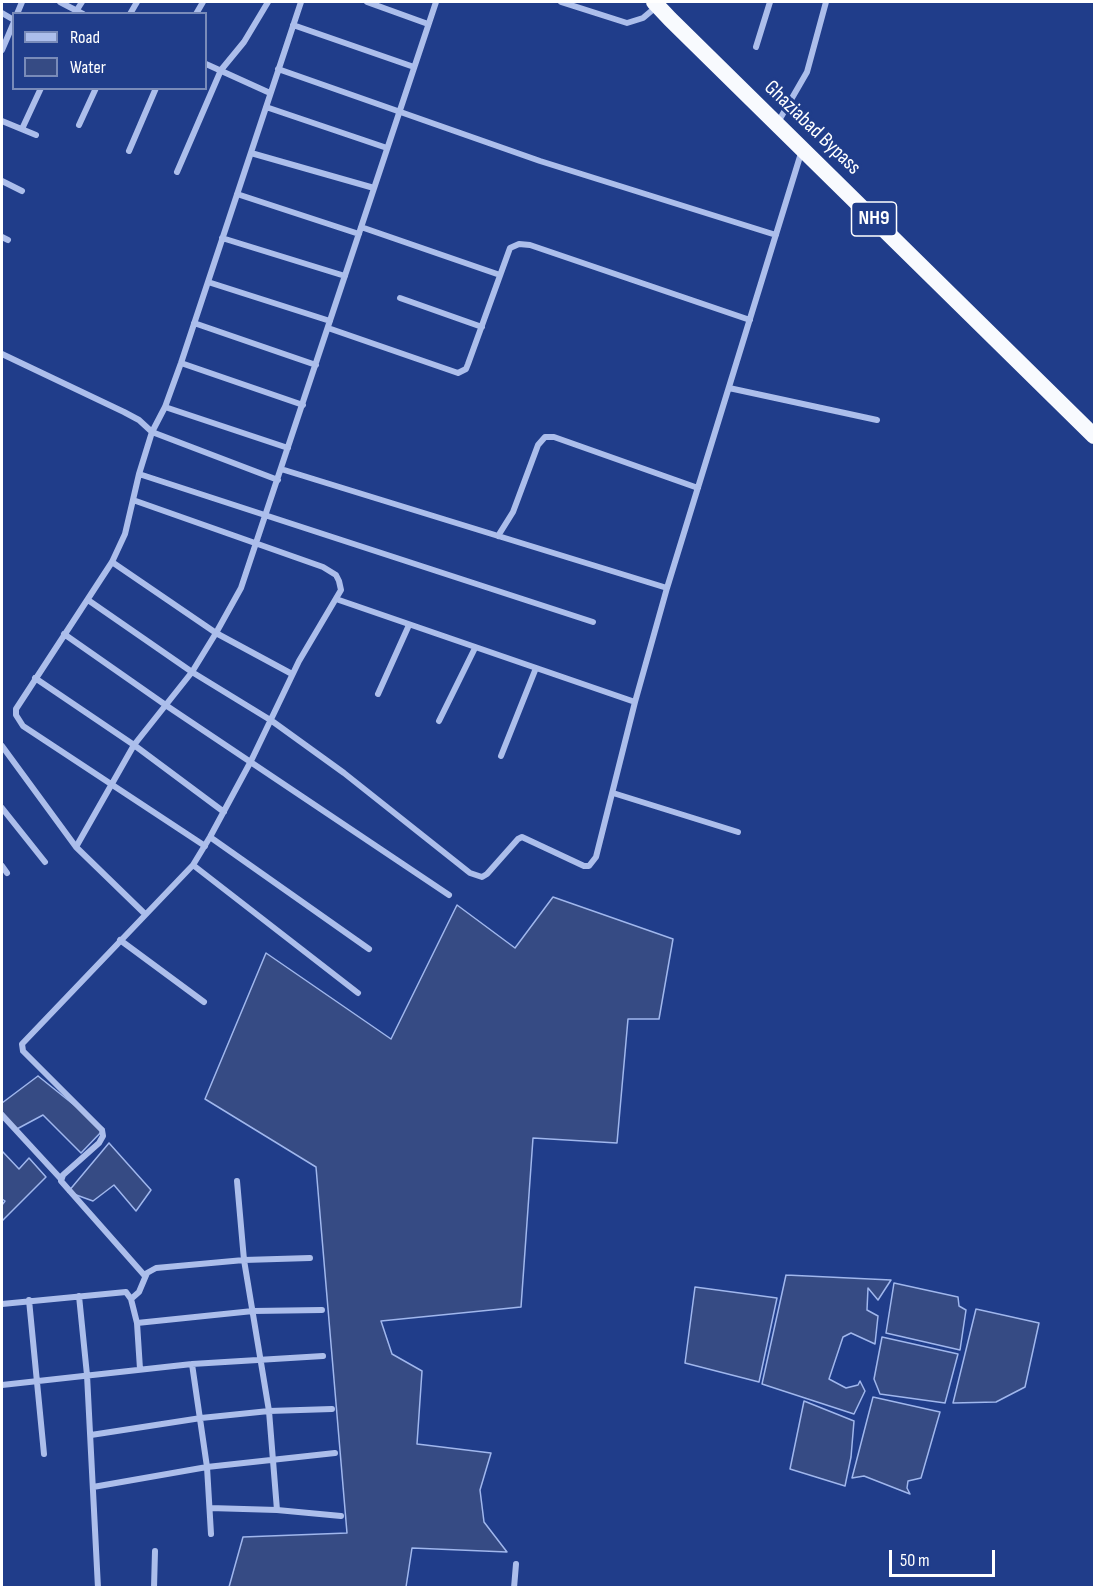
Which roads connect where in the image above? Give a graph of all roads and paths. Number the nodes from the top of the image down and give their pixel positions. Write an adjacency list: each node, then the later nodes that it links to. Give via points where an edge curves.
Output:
1 (60, 2): 10 (street)
2 (268, 2): 19 (street, via 244,42)
3 (301, 2): 12 (street)
4 (367, 2): 11 (street)
5 (436, 2): 11 (street)
6 (561, 2): 9 (street, via 627,23 643,18)
7 (770, 2): 14 (street)
8 (826, 2): 27 (street, via 807,72)
9 (658, 3): 27 (highway, Ghaziabad Bypass / NH9)
10 (76, 12)
11 (428, 24): 17 (street)
12 (293, 25): 17 (street); 18 (street)
13 (12, 26): 15 (street)
14 (756, 47)
15 (2, 50)
16 (207, 64): 19 (street)
17 (414, 67): 25 (street)
18 (278, 69): 23 (street); 25 (street)
19 (221, 70): 23 (street); 35 (street)
20 (39, 90): 29 (street)
21 (95, 90): 28 (street)
22 (155, 90): 33 (street)
23 (270, 93): 24 (street)
24 (266, 107): 31 (street); 34 (street)
25 (399, 112): 31 (street); 41 (street)
26 (2, 121): 29 (street)
27 (776, 124): 32 (highway, Ghaziabad Bypass / NH9)
28 (80, 125)
29 (22, 129): 30 (street)
30 (36, 135)
31 (387, 148): 37 (street)
32 (802, 149): 41 (street); 59 (highway, Ghaziabad Bypass / NH9)
33 (129, 151)
34 (251, 153): 37 (street); 39 (street)
35 (177, 172)
36 (2, 181): 38 (street)
37 (374, 188): 40 (street)
38 (22, 191)
39 (237, 195): 40 (street); 42 (street)
40 (360, 230): 43 (street); 44 (street)
41 (776, 235): 47 (street)
42 (222, 238): 44 (street); 45 (street)
43 (500, 275): 47 (street, via 510,248 530,245); 50 (street)
44 (345, 276): 49 (street)
45 (208, 282): 48 (street); 49 (street)
46 (400, 298): 50 (street)
47 (750, 320): 54 (street)
48 (194, 323): 52 (street); 53 (street)
49 (329, 325): 50 (street, via 458,373 466,369); 53 (street)
50 (482, 327)
51 (2, 354): 58 (street, via 124,412)
52 (181, 363): 55 (street); 56 (street)
53 (316, 365): 55 (street)
54 (729, 388): 57 (street); 64 (street)
55 (303, 405): 60 (street)
56 (165, 407): 58 (street); 60 (street)
57 (877, 420)
58 (152, 432): 62 (street); 63 (street)
59 (1095, 436)
60 (288, 448): 61 (street)
61 (281, 469): 63 (street); 67 (street)
62 (139, 474): 65 (street); 66 (street)
63 (278, 480): 66 (street)
64 (698, 488): 67 (street, via 545,437 538,445 513,512); 70 (street)
65 (133, 500): 68 (street); 69 (street)
66 (266, 515): 68 (street); 73 (street)
67 (498, 536): 70 (street)
68 (257, 543): 71 (street, via 336,575 341,590); 75 (street, via 241,588)
69 (112, 562): 72 (street); 75 (street)
70 (667, 588): 83 (street)
71 (336, 599): 74 (street); 80 (street)
72 (88, 600): 76 (street); 79 (street)
73 (593, 622)
74 (409, 625): 77 (street); 82 (street)
75 (216, 633): 79 (street); 80 (street)
76 (64, 634): 81 (street); 84 (street)
77 (475, 648): 78 (street); 86 (street)
78 (536, 668): 83 (street); 89 (street)
79 (192, 672): 84 (street); 85 (street)
80 (292, 674): 85 (street)
81 (35, 678): 87 (street); 91 (street, via 16,709 18,722)
82 (378, 694)
83 (635, 702): 92 (street)
84 (167, 706): 87 (street); 90 (street)
85 (272, 721): 90 (street); 92 (street, via 477,876 487,874 522,837 589,866 596,857)
86 (439, 721)
87 (134, 745): 91 (street); 94 (street)
88 (2, 746): 98 (street)
89 (501, 756)
90 (251, 761): 94 (street); 103 (street)
91 (111, 786): 97 (street); 98 (street)
92 (613, 793): 95 (street)
93 (2, 808): 99 (street)
94 (224, 812): 96 (street)
95 (738, 832)
96 (210, 837): 97 (street); 106 (street)
97 (205, 846): 100 (street)
98 (76, 848): 104 (street)
99 (45, 862)
100 (193, 865): 104 (street); 107 (street)
101 (2, 866): 102 (street)
102 (7, 873)
103 (449, 895)
104 (145, 914): 105 (street)
105 (120, 940): 108 (street); 110 (street, via 22,1044 23,1051 102,1130 99,1143)
106 (369, 949)
107 (358, 993)
108 (204, 1002)
109 (2, 1115): 110 (street)
110 (61, 1179): 114 (street)
111 (237, 1181): 113 (street)
112 (310, 1258): 113 (street)
113 (244, 1260): 114 (street, via 159,1268); 120 (street)
114 (145, 1276): 116 (street, via 139,1292)
115 (80, 1296): 116 (street, via 121,1292); 117 (street); 126 (street)
116 (131, 1299): 121 (street)
117 (29, 1300): 118 (street); 127 (street)
118 (2, 1304)
119 (322, 1310): 120 (street)
120 (253, 1311): 121 (street); 123 (street)
121 (137, 1323): 125 (street)
122 (323, 1356): 123 (street)
123 (260, 1360): 124 (street); 130 (street)
124 (192, 1364): 125 (street); 131 (street)
125 (140, 1370): 126 (street)
126 (87, 1375): 127 (street); 132 (street)
127 (38, 1381): 128 (street); 134 (street)
128 (2, 1385)
129 (332, 1409): 130 (street)
130 (269, 1411): 131 (street); 135 (street)
131 (201, 1418): 132 (street); 136 (street)
132 (91, 1435): 137 (street)
133 (335, 1452): 135 (street)
134 (44, 1454)
135 (272, 1461): 136 (street); 139 (street)
136 (207, 1467): 137 (street); 138 (street)
137 (93, 1487): 144 (street)
138 (210, 1508): 139 (street); 141 (street)
139 (277, 1510): 140 (street)
140 (341, 1516)
141 (210, 1534)
142 (155, 1551): 145 (street)
143 (516, 1564): 146 (street)
144 (99, 1587)
145 (154, 1587)
146 (514, 1587)

